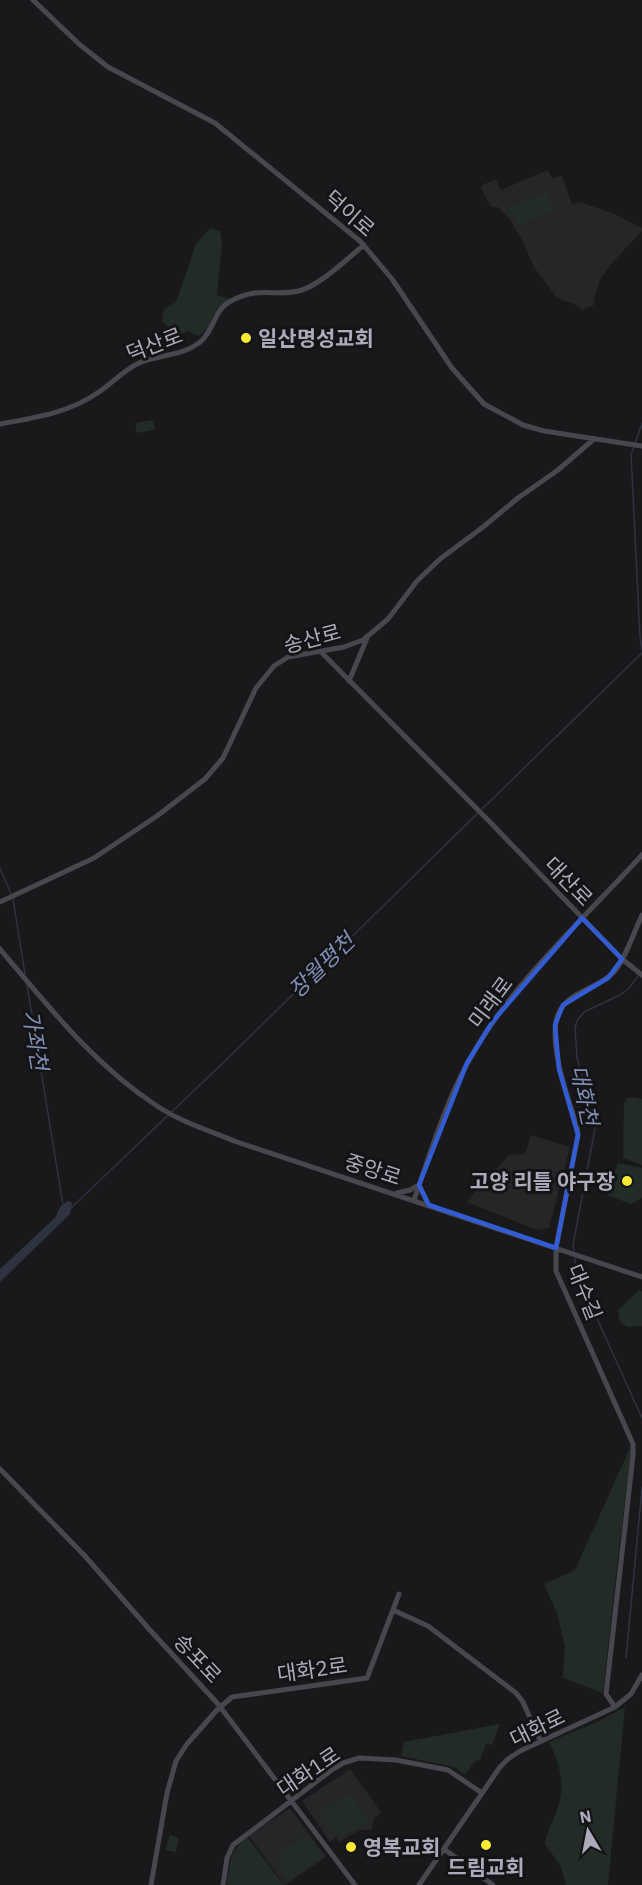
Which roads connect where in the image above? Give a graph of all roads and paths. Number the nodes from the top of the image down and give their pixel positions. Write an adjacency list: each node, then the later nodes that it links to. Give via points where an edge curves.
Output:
1 (33, 0): 2 (street, 덕이로, via 108,66 215,123)
2 (364, 245): 3 (street, 덕산로, via 301,291 258,291 230,301 218,313 208,334 190,349 134,366 99,392 56,414); 4 (street, 덕이로, via 392,279 452,369 484,404 524,425)
3 (0, 424)
4 (594, 439): 5 (street, 덕이로); 6 (street, 송산로, via 440,559)
5 (640, 446)
6 (368, 637): 7 (street, 송산로); 8 (street)
7 (321, 652): 8 (street); 10 (street, 송산로, via 288,657 274,666 256,688 223,758 205,779 94,858)
8 (349, 681): 12 (street, 대산로)
9 (642, 855): 12 (street, 미래로)
10 (0, 902)
11 (642, 915): 14 (street, 대수길)
12 (582, 918): 14 (street, 대산로); 16 (street, 미래로, via 494,1021 467,1064)
13 (0, 949): 17 (street, 중앙로, via 92,1055 158,1107 237,1142)
14 (622, 959): 15 (street, 대산로); 20 (street, 대수길, via 608,978 563,1005 555,1025 556,1051 578,1135)
15 (642, 975)
16 (419, 1185): 17 (street); 18 (street, 미래로); 19 (street)
17 (395, 1194): 18 (street, 중앙로)
18 (414, 1200): 19 (street, 중앙로)
19 (429, 1205): 20 (street, 중앙로)
20 (557, 1248): 21 (street, 중앙로); 27 (street, 대수길, via 557,1276 633,1444 606,1694)
21 (642, 1277)
22 (0, 1469): 26 (street, 송포로, via 84,1555)
23 (399, 1594): 24 (street)
24 (393, 1610): 26 (street, 대화2로, via 367,1678 234,1697); 28 (street, via 428,1626 516,1693)
25 (642, 1675): 27 (street, 대화로, via 631,1694)
26 (221, 1707): 30 (street, 송포로); 32 (street, 대화2로, via 187,1744 174,1768)
27 (615, 1707): 28 (street, 대화로)
28 (542, 1741): 29 (street, 대화로, via 508,1759)
29 (482, 1793): 30 (street, 대화1로, via 448,1770 366,1757 336,1766); 31 (street, 대화로)
30 (292, 1801): 33 (street, 대화1로, via 233,1845); 34 (street, 송포로)
31 (444, 1849): 35 (street, 대화로); 36 (street)
32 (151, 1885)
33 (223, 1885)
34 (355, 1885)
35 (419, 1885)
36 (493, 1885)

